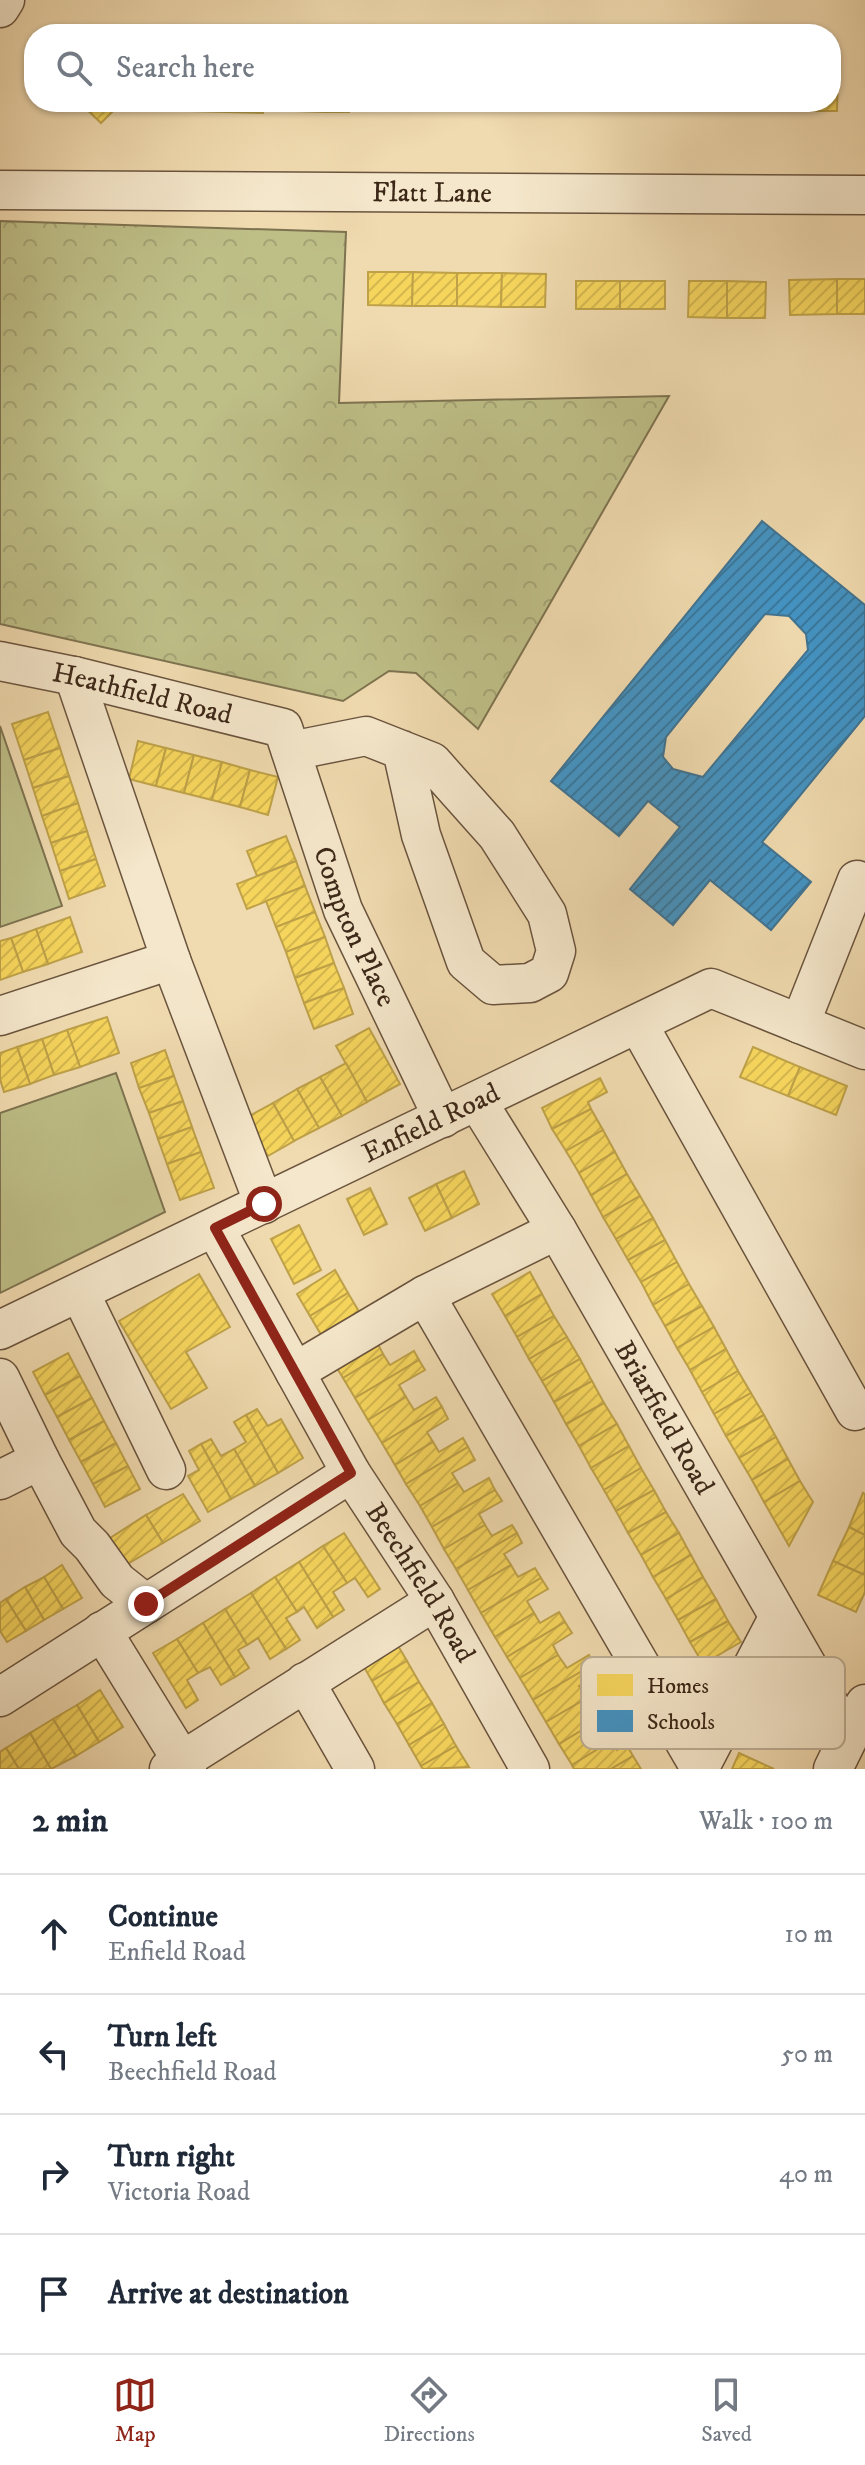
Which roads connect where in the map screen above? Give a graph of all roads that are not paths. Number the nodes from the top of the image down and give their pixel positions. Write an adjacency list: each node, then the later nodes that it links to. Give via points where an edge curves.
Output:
1 (5, 0): 2 (street)
2 (0, 8)
3 (0, 190): 4 (street, Flatt Lane)
4 (865, 195)
5 (0, 661): 6 (street, Heathfield Road)
6 (74, 676): 7 (street, Heathfield Road); 10 (street)
7 (287, 740): 8 (street, via 366,736); 16 (street, Compton Place, via 343,910)
8 (402, 750): 8 (street, via 432,762 497,835 547,914 556,951 549,973 530,983 493,985 466,962 421,835)
9 (865, 883): 13 (street, via 857,880)
10 (171, 960): 11 (street); 17 (street)
11 (0, 1016)
12 (638, 1024): 13 (street, Enfield Road, via 711,988); 15 (street, Enfield Road); 25 (street)
13 (800, 1024): 14 (street, Enfield Road)
14 (865, 1050)
15 (477, 1101): 16 (street, Enfield Road); 19 (street, Briarfield Road)
16 (443, 1118): 17 (street, Enfield Road)
17 (264, 1204): 18 (street, Enfield Road)
18 (215, 1228): 20 (street, Enfield Road); 23 (street, Beechfield Road)
19 (557, 1230): 21 (street); 32 (street, Briarfield Road)
20 (80, 1293): 22 (street, Enfield Road); 27 (street)
21 (425, 1295): 23 (street); 34 (street)
22 (0, 1330)
23 (295, 1372): 28 (street, Beechfield Road)
24 (0, 1378): 26 (street)
25 (855, 1411)
26 (40, 1460): 29 (street); 31 (street, via 78,1532 117,1581)
27 (166, 1470)
28 (351, 1473): 30 (street, Beechfield Road); 31 (street)
29 (0, 1480)
30 (435, 1601): 37 (street); 44 (street, Beechfield Road)
31 (146, 1604): 33 (street)
32 (778, 1618): 35 (street); 36 (street, Briarfield Road)
33 (102, 1631): 38 (street); 41 (street)
34 (635, 1657)
35 (758, 1657)
36 (798, 1657)
37 (305, 1682): 41 (street); 43 (street)
38 (0, 1697)
39 (689, 1749): 42 (street)
40 (710, 1749): 42 (street)
41 (179, 1766)
42 (700, 1768)
43 (355, 1769)
44 (530, 1769)

